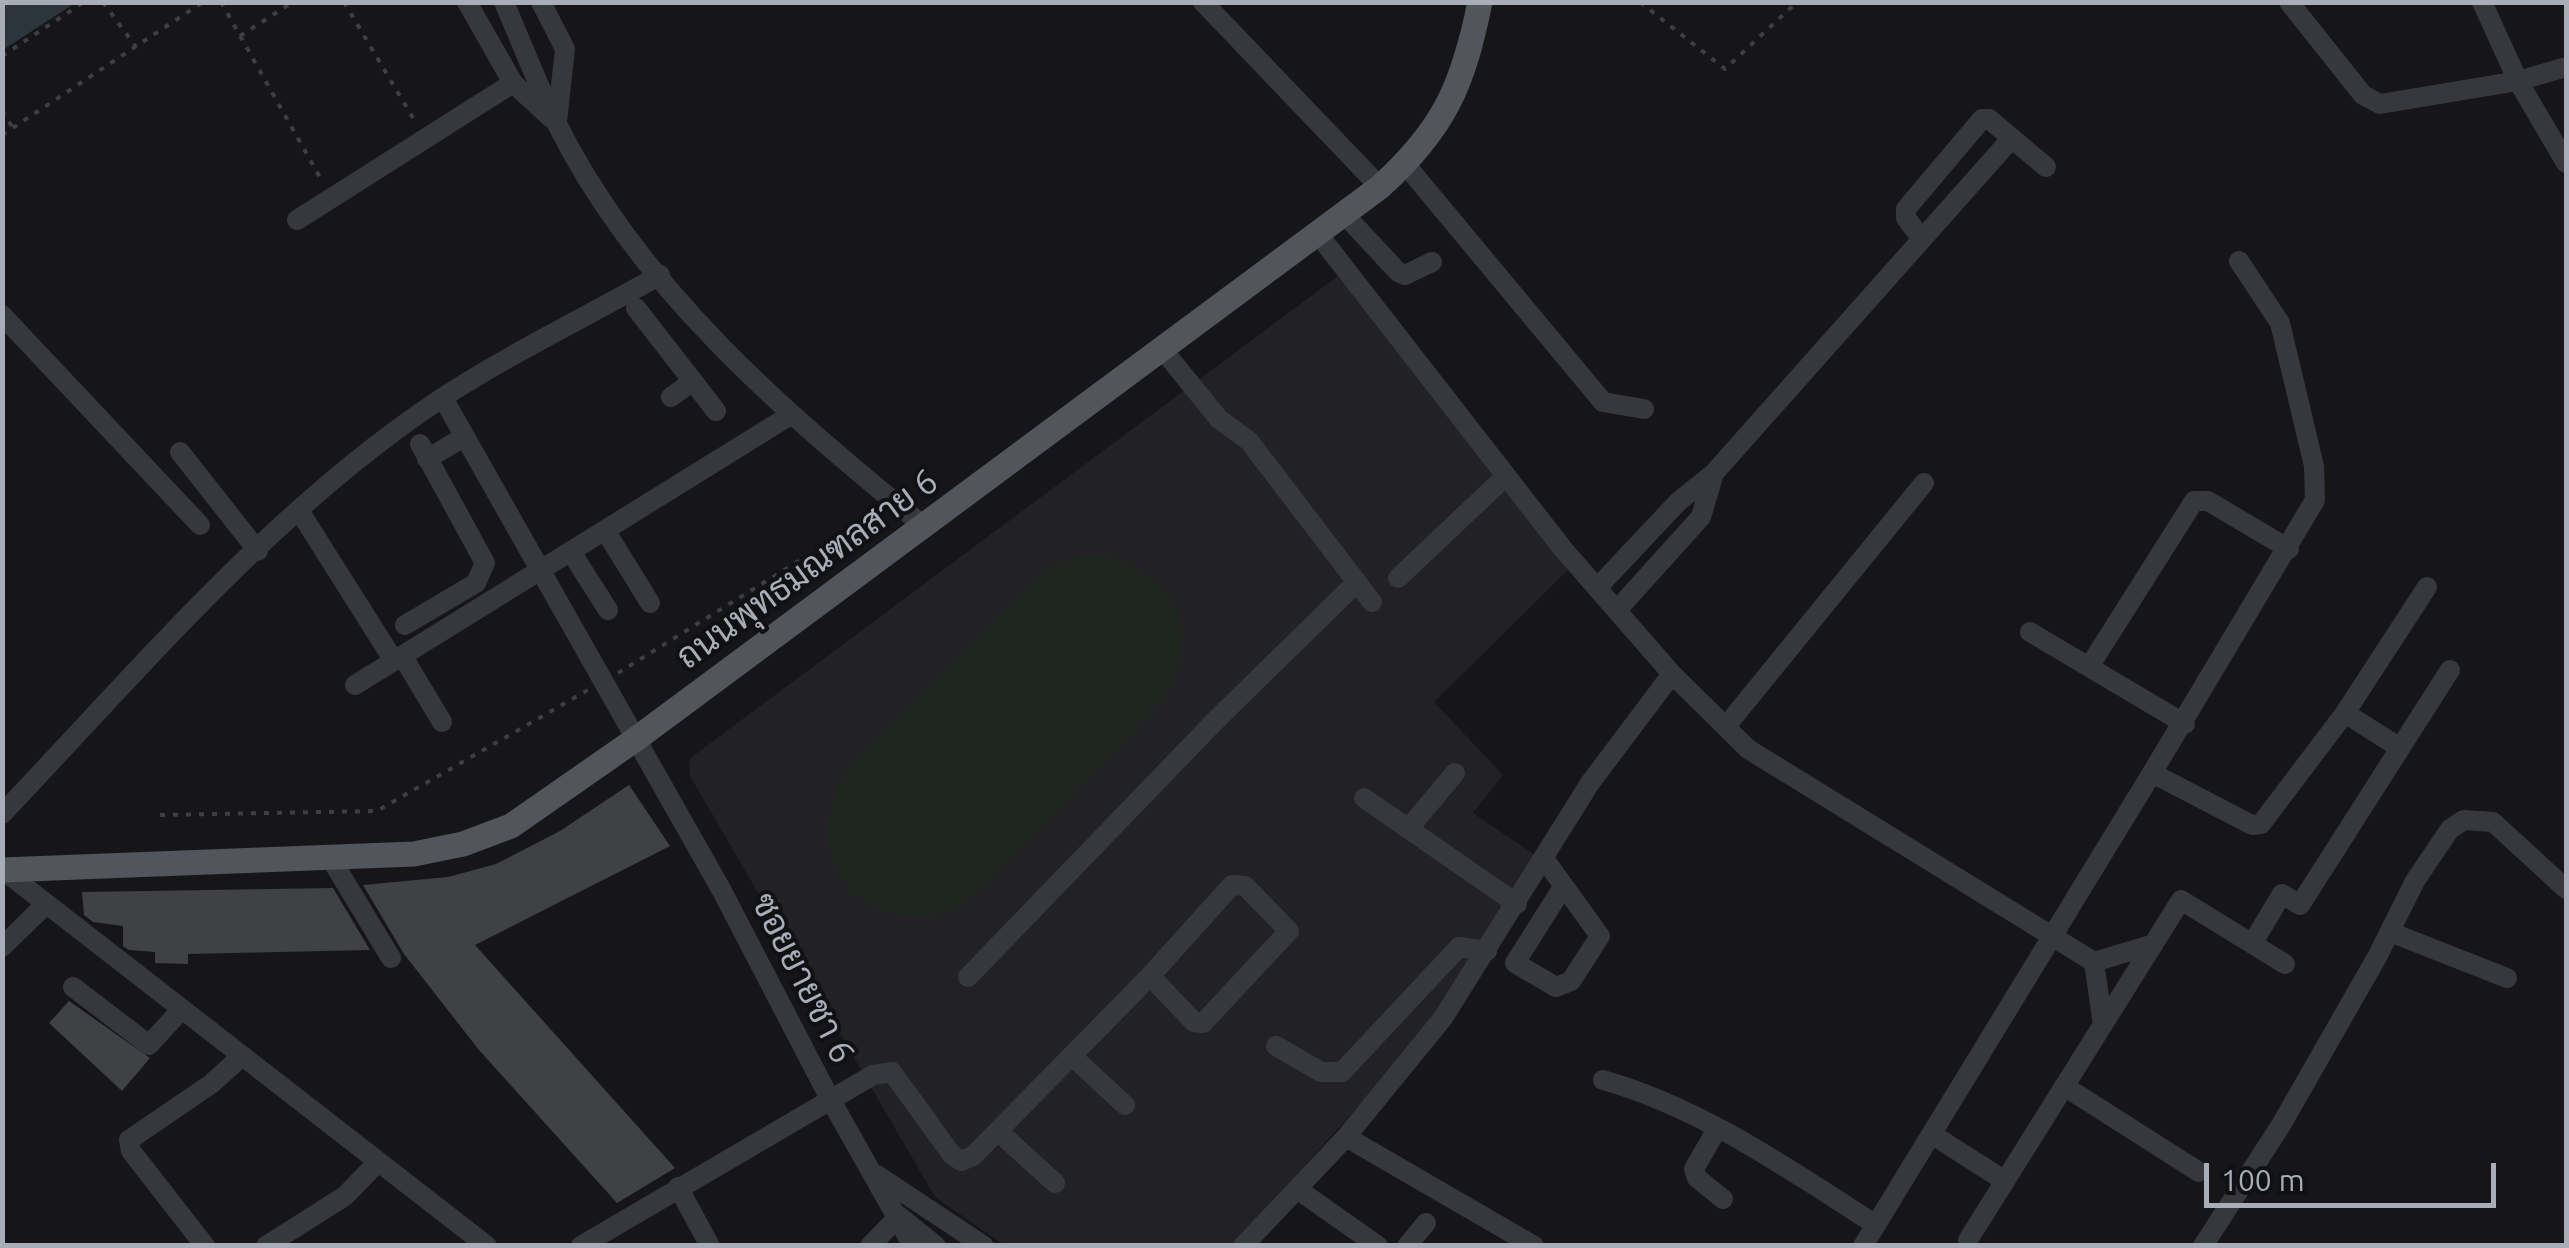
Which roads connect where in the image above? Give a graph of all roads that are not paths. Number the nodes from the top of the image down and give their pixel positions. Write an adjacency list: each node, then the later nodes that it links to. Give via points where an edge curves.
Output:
1 (467, 2): 10 (street)
2 (504, 2): 11 (street)
3 (541, 2): 11 (street, via 566,49)
4 (1203, 2): 16 (street)
5 (1480, 2): 14 (main road, ถนนพุทธมณฑลสาย 6, via 1459,88)
6 (2289, 2): 9 (street, via 2363,95 2380,104)
7 (2482, 2): 9 (street)
8 (2566, 67): 9 (street)
9 (2518, 81): 13 (street)
10 (513, 83): 11 (street); 18 (street)
11 (556, 123): 23 (street)
12 (2012, 138): 15 (street); 20 (street); 20 (street, via 1982,119 1906,209)
13 (2566, 163)
14 (1405, 164): 16 (main road, ถนนพุทธมณฑลสาย 6); 30 (street, via 1603,402)
15 (2046, 168)
16 (1380, 188): 17 (main road, ถนนพุทธมณฑลสาย 6)
17 (1345, 215): 19 (main road, ถนนพุทธมณฑลสาย 6); 22 (street, via 1398,272)
18 (297, 220)
19 (1318, 234): 26 (main road, ถนนพุทธมณฑลสาย 6); 36 (street)
20 (1921, 238): 35 (street)
21 (2239, 260): 42 (street, via 2280,323 2317,485)
22 (1432, 262)
23 (660, 275): 29 (street); 32 (street)
24 (636, 308): 27 (street)
25 (2, 314): 39 (street)
26 (1163, 350): 40 (main road, ถนนพุทธมณฑลสาย 6); 47 (street, via 1219,419 1249,441)
27 (693, 381): 28 (street); 31 (street)
28 (671, 397)
29 (443, 398): 33 (street, ซอยยายชา 6); 38 (street)
30 (1644, 409)
31 (716, 411)
32 (789, 416): 40 (street); 41 (street)
33 (464, 437): 45 (street, ซอยยายชา 6); 54 (street, via 423,452 485,563 476,583)
34 (180, 452): 43 (street)
35 (1714, 473): 49 (street); 53 (street, via 1701,516)
36 (1506, 476): 46 (street); 49 (street)
37 (1924, 483): 64 (street)
38 (300, 512): 43 (street); 56 (street)
39 (200, 525)
40 (925, 526): 65 (main road, ถนนพุทธมณฑลสาย 6)
41 (605, 530): 44 (street); 51 (street)
42 (2289, 549): 57 (street, via 2208,501 2194,502); 63 (street)
43 (258, 551): 70 (street)
44 (571, 552): 45 (street); 52 (street)
45 (542, 571): 56 (street); 65 (street, ซอยยายชา 6)
46 (1398, 578)
47 (1357, 582): 50 (street); 89 (street)
48 (2427, 586): 61 (street)
49 (1597, 588): 53 (street)
50 (1372, 602)
51 (650, 603)
52 (608, 610)
53 (1617, 610): 59 (street)
54 (404, 625)
55 (2030, 632): 57 (street)
56 (399, 659): 60 (street); 62 (street)
57 (2089, 667): 63 (street)
58 (2450, 670): 66 (street)
59 (1672, 674): 64 (street); 73 (street, via 1590,783)
60 (354, 685)
61 (2345, 713): 66 (street); 68 (street, via 2261,824)
62 (442, 722)
63 (2185, 724): 68 (street)
64 (1727, 725): 80 (street, via 1778,768)
65 (636, 739): 72 (main road, ถนนพุทธมณฑลสาย 6, via 511,826 414,854); 99 (street, ซอยยายชา 6)
66 (2400, 748): 83 (street, via 2300,905 2282,894)
67 (1455, 773): 71 (street)
68 (2152, 773): 80 (street)
69 (1364, 798): 71 (street)
70 (2, 814)
71 (1408, 829): 78 (street)
72 (331, 859): 74 (main road, ถนนพุทธมณฑลสาย 6); 85 (street)
73 (1545, 860): 75 (street); 78 (street)
74 (2, 870): 77 (street)
75 (1563, 886): 75 (street, via 1515,964 1556,987 1571,981 1600,936)
76 (2566, 890): 79 (street, via 2494,822 2464,820 2435,849)
77 (46, 904): 81 (street); 92 (street)
78 (1517, 904): 84 (street)
79 (2390, 932): 90 (street); 131 (street, via 2281,1125)
80 (2055, 936): 86 (street); 103 (street)
81 (4, 944)
82 (2154, 944): 83 (street, via 2181,900); 86 (street); 93 (street)
83 (2252, 944): 87 (street)
84 (1487, 951): 94 (street, via 1459,948 1342,1072 1321,1072); 104 (street, via 1443,1018)
85 (391, 958)
86 (2094, 962): 93 (street)
87 (2286, 964)
88 (1150, 976): 88 (street, via 1194,1022 1203,1022 1288,930 1238,882); 95 (street)
89 (968, 977)
90 (2507, 978)
91 (74, 987): 92 (street, via 149,1046)
92 (181, 1010): 96 (street)
93 (2103, 1025): 98 (street)
94 (1276, 1046)
95 (1072, 1056): 100 (street); 102 (street)
96 (241, 1057): 105 (street); 117 (street, via 130,1140 131,1151)
97 (1603, 1080): 101 (street)
98 (2064, 1086): 107 (street); 108 (street)
99 (829, 1097): 102 (street, via 892,1072 961,1161); 106 (street, ซอยยายชา 6); 110 (street)
100 (1124, 1105)
101 (1717, 1128): 112 (street, via 1694,1169); 115 (street)
102 (1000, 1133): 109 (street)
103 (1933, 1135): 108 (street); 115 (street)
104 (1346, 1137): 111 (street); 129 (street)
105 (378, 1162): 118 (street, via 344,1196); 119 (street)
106 (870, 1171): 113 (street, ซอยยายชา 6); 125 (street)
107 (2199, 1172)
108 (2005, 1181): 116 (street)
109 (1055, 1183)
110 (678, 1188): 120 (street); 121 (street)
111 (1297, 1189): 126 (street); 127 (street)
112 (1723, 1199)
113 (899, 1216): 122 (street); 123 (street, ซอยยายชา 6); 124 (street)
114 (1426, 1223): 128 (street)
115 (1876, 1225): 130 (street)
116 (1968, 1240)
117 (205, 1246)
118 (266, 1246)
119 (487, 1246)
120 (581, 1246)
121 (710, 1246)
122 (870, 1246)
123 (913, 1246)
124 (936, 1246)
125 (984, 1246)
126 (1242, 1246)
127 (1378, 1246)
128 (1407, 1246)
129 (1534, 1246)
130 (1863, 1246)
131 (2203, 1246)

